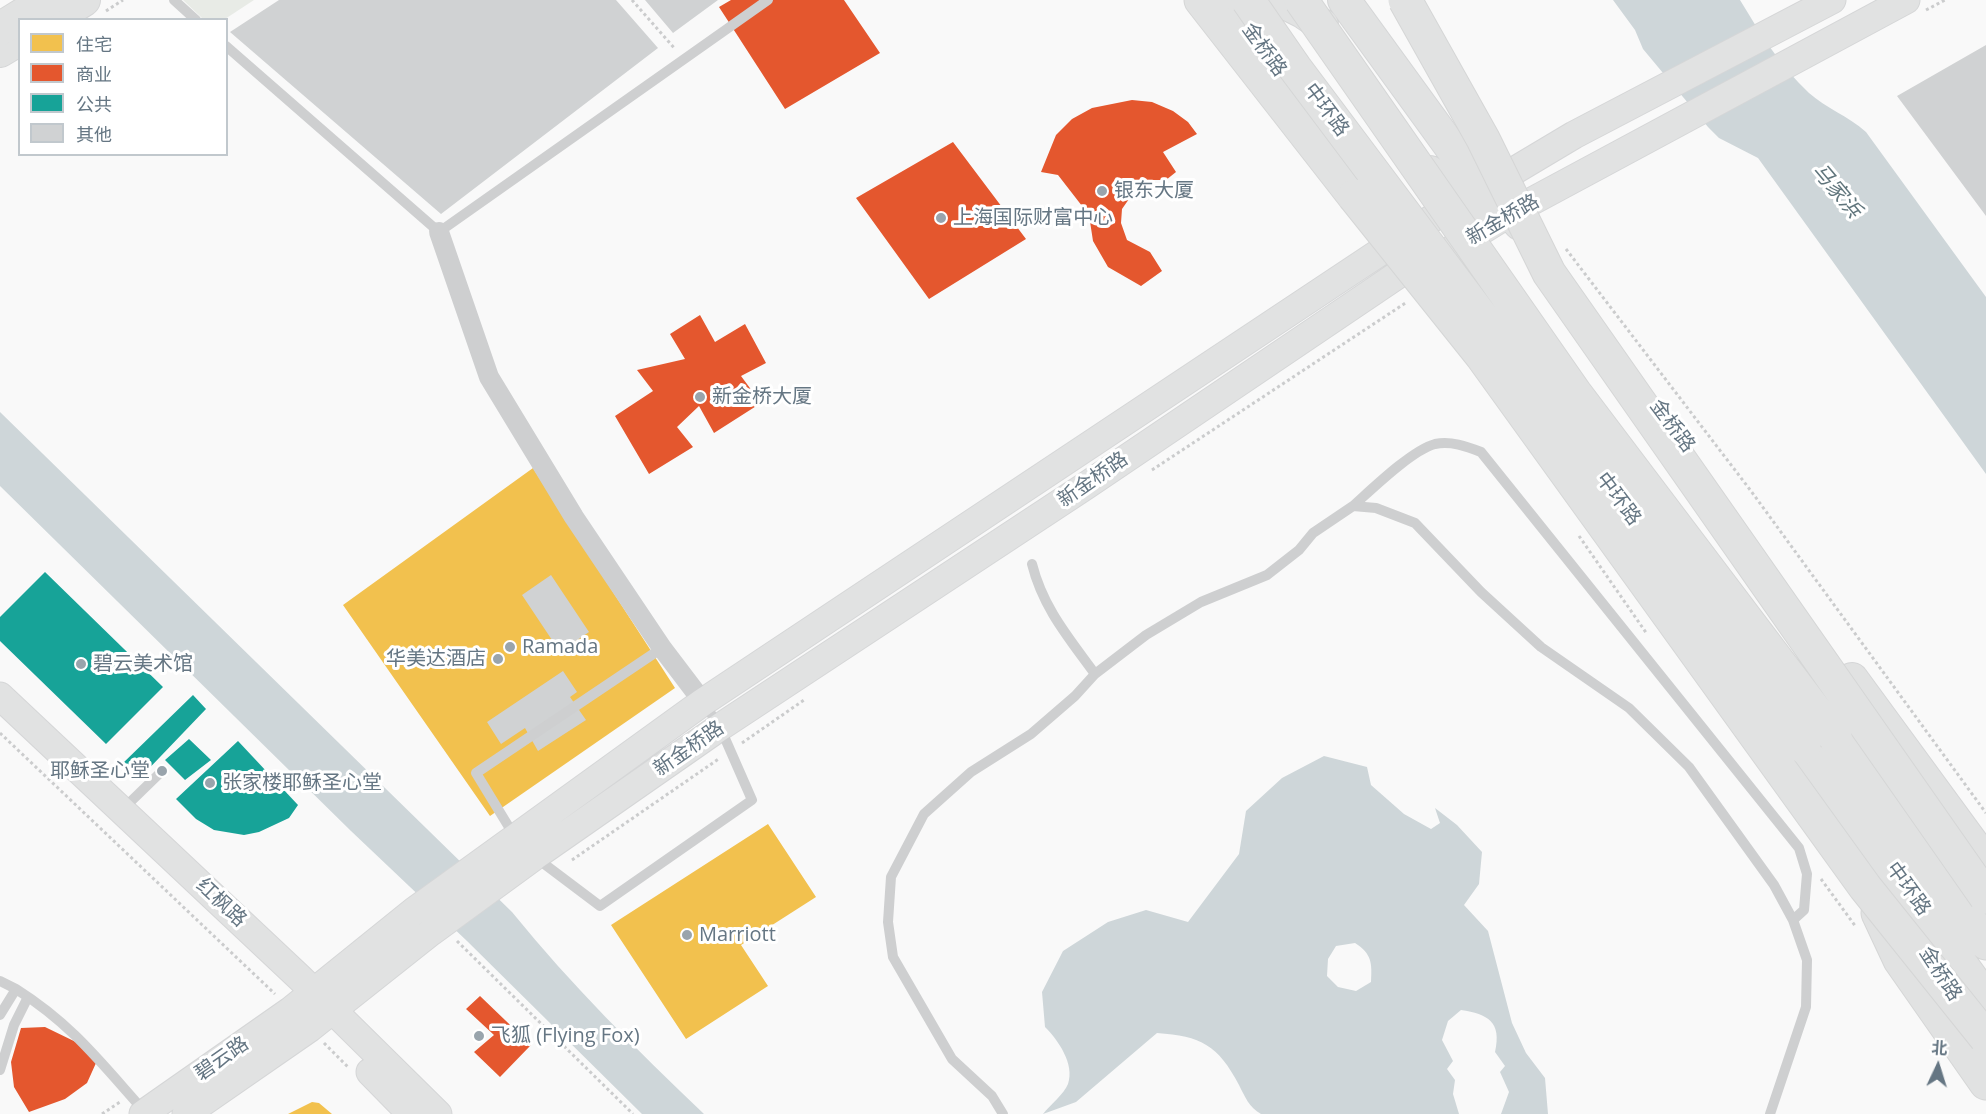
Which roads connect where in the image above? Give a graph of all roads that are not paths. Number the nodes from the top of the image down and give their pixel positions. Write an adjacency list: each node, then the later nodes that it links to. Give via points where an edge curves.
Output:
1 (22, 0): 17 (highway)
2 (47, 0): 20 (highway)
3 (84, 0): 18 (main road)
4 (174, 0): 19 (lane)
5 (768, 0): 28 (lane)
6 (1195, 0): 16 (highway)
7 (1201, 0): 16 (highway)
8 (1248, 0): 24 (highway, 中环路, bridge)
9 (1266, 0): 27 (main road, 金桥路)
10 (1279, 0): 25 (main road, via 1323,27 1440,186)
11 (1302, 0): 48 (highway, 中环路, bridge, via 1575,393)
12 (1344, 0): 25 (main road, via 1458,158)
13 (1405, 0): 46 (highway, bridge, via 1483,138 1549,273)
14 (1832, 0): 25 (street, 新金桥路)
15 (1906, 0): 26 (street, 新金桥路)
16 (1224, 13): 27 (main road, 金桥路); 30 (highway, bridge)
17 (0, 14)
18 (55, 18)
19 (194, 18)
20 (0, 29)
21 (18, 40): 23 (main road)
22 (228, 48): 28 (lane)
23 (0, 51)
24 (1320, 102): 30 (highway, bridge); 52 (highway, 中环路, bridge, via 1804,747)
25 (1472, 193): 26 (main road, via 1483,211); 27 (street, 新金桥路)
26 (1510, 213): 29 (street, 新金桥路); 42 (main road, 金桥路, via 1703,468)
27 (1414, 230): 29 (main road); 36 (street, 新金桥路)
28 (439, 232): 33 (street, via 489,377 574,517)
29 (1444, 254): 38 (street, 新金桥路, via 1402,272 1084,487); 56 (main road, 金桥路, via 1612,508 1881,884)
30 (1482, 356): 45 (highway, bridge)
31 (1353, 506): 34 (lane, via 1313,533 1299,550 1267,575 1201,602 1146,635); 47 (lane, via 1377,508 1415,523 1541,646 1629,708 1689,767 1774,885); 47 (lane, via 1392,470 1434,444 1459,444 1481,452 1798,848 1807,874 1804,910)
32 (1032, 564): 34 (lane, via 1049,611)
33 (662, 648): 36 (street); 41 (lane, via 476,773)
34 (1095, 674): 63 (lane, via 1031,734 970,772 924,814 891,877 888,922 893,957 952,1059 992,1096)
35 (0, 696): 40 (street, 红枫路)
36 (703, 702): 38 (lane); 41 (street, 新金桥路)
37 (0, 721): 53 (street, 红枫路)
38 (725, 739): 44 (street, 新金桥路); 44 (lane, via 752,800 600,906)
39 (159, 774): 40 (lane)
40 (121, 810): 53 (street, 红枫路)
41 (515, 837): 43 (street, 新金桥路)
42 (1986, 862)
43 (502, 865): 44 (street, 新金桥路); 53 (street, 新金桥路, via 434,928)
44 (544, 865)
45 (1865, 887): 55 (highway, bridge); 58 (highway, bridge, via 1900,960)
46 (1986, 897)
47 (1793, 921): 64 (lane, via 1807,960 1806,1007)
48 (1986, 943)
49 (0, 981): 50 (lane)
50 (16, 990): 51 (lane); 54 (lane)
51 (28, 997): 57 (lane, via 14,1025); 59 (lane, via 78,1036)
52 (1986, 999)
53 (310, 1011): 59 (street, 碧云路); 60 (street, 碧云路); 61 (street, 红枫路); 62 (street, 红枫路)
54 (0, 1015)
55 (1986, 1038)
56 (1986, 1044)
57 (0, 1070)
58 (1986, 1083)
59 (145, 1114)
60 (186, 1114)
61 (411, 1114)
62 (438, 1114)
63 (1004, 1114)
64 (1770, 1114)

